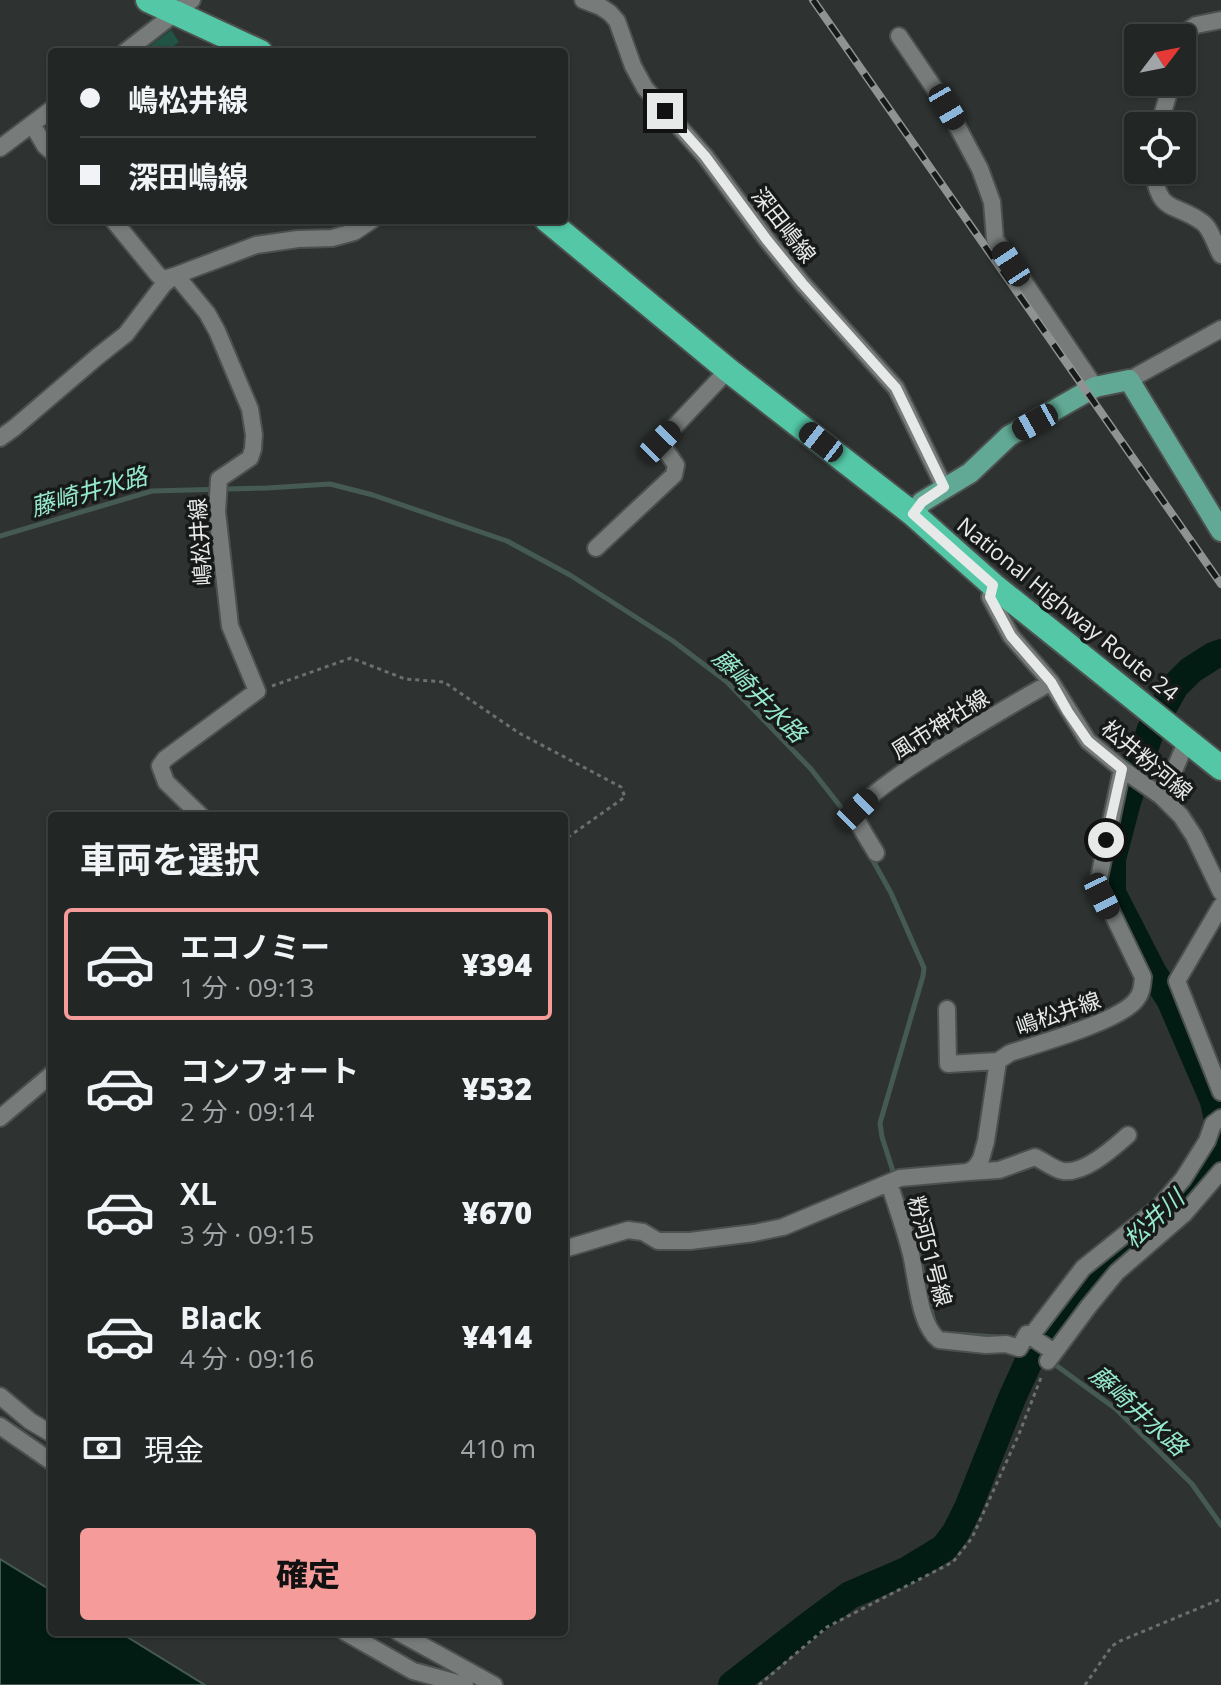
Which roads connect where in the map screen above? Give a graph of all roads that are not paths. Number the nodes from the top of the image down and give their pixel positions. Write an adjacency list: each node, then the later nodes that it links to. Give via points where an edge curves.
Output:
1 (148, 0): 3 (highway)
2 (583, 0): 24 (street, 深田嶋線, via 617,21 645,88 705,156 802,283 896,388)
3 (184, 6): 7 (street); 8 (highway)
4 (1221, 20): 5 (street)
5 (1196, 25)
6 (899, 36): 22 (street, via 947,107 980,169 992,202 995,239)
7 (130, 48)
8 (253, 48)
9 (48, 112): 10 (street)
10 (32, 124): 11 (street); 12 (street)
11 (0, 148)
12 (48, 149)
13 (1156, 184): 17 (street, via 1170,207 1205,223)
14 (116, 224): 18 (street, 嶋松井線, via 158,275)
15 (366, 224): 18 (street, via 320,240 256,245)
16 (552, 224): 20 (highway, National Highway Route 24)
17 (1221, 255)
18 (174, 276): 23 (street, via 126,334); 34 (street, 嶋松井線, via 207,313 226,350 250,409 254,435 250,458 219,479 217,489 230,626 257,691 160,766 166,782)
19 (1221, 329): 21 (street)
20 (728, 370): 25 (highway, National Highway Route 24); 27 (street, via 660,442 676,465 674,475)
21 (1129, 380): 22 (main road); 26 (main road)
22 (1095, 387): 24 (main road, via 1009,436 970,473)
23 (0, 438)
24 (944, 487): 25 (main road)
25 (913, 514): 28 (highway, National Highway Route 24)
26 (1221, 531)
27 (596, 548)
28 (993, 585): 29 (street, 松井粉河線, via 990,597 1011,636); 30 (highway, National Highway Route 24)
29 (1051, 682): 32 (street, 松井粉河線, via 1088,741); 35 (street, 風市神社線, via 915,762 857,810)
30 (1183, 737): 31 (highway, National Highway Route 24); 33 (street, via 1168,785)
31 (1221, 768)
32 (1125, 771): 33 (street, 松井粉河線); 39 (street, 嶋松井線, via 1099,886 1143,977 1138,999 1116,1017)
33 (1159, 795): 36 (street, 松井粉河線, via 1194,836)
34 (197, 812)
35 (876, 853)
36 (1221, 892)
37 (1221, 906): 41 (street, via 1177,981)
38 (947, 1009): 39 (street, via 948,1064)
39 (998, 1061): 46 (street, 嶋松井線, via 986,1141 981,1159)
40 (48, 1077): 42 (street)
41 (1221, 1092)
42 (0, 1118)
43 (1217, 1121): 49 (street, via 1183,1179 1159,1207 1083,1268)
44 (1128, 1135): 46 (street, via 1080,1169 1064,1171 1035,1157 999,1170)
45 (1221, 1171): 49 (street, via 1184,1214 1117,1272 1052,1355)
46 (968, 1172): 47 (street)
47 (894, 1181): 48 (street, via 783,1227 680,1241 658,1241 628,1230); 49 (street, 粉河51号線, via 924,1317 933,1335 939,1340 1019,1348)
48 (568, 1248)
49 (1029, 1335)
50 (0, 1396): 52 (street)
51 (0, 1426): 53 (street)
52 (48, 1432)
53 (48, 1459)
54 (352, 1636): 56 (street, via 413,1671)
55 (405, 1636): 57 (street)
56 (465, 1685)
57 (494, 1685)

